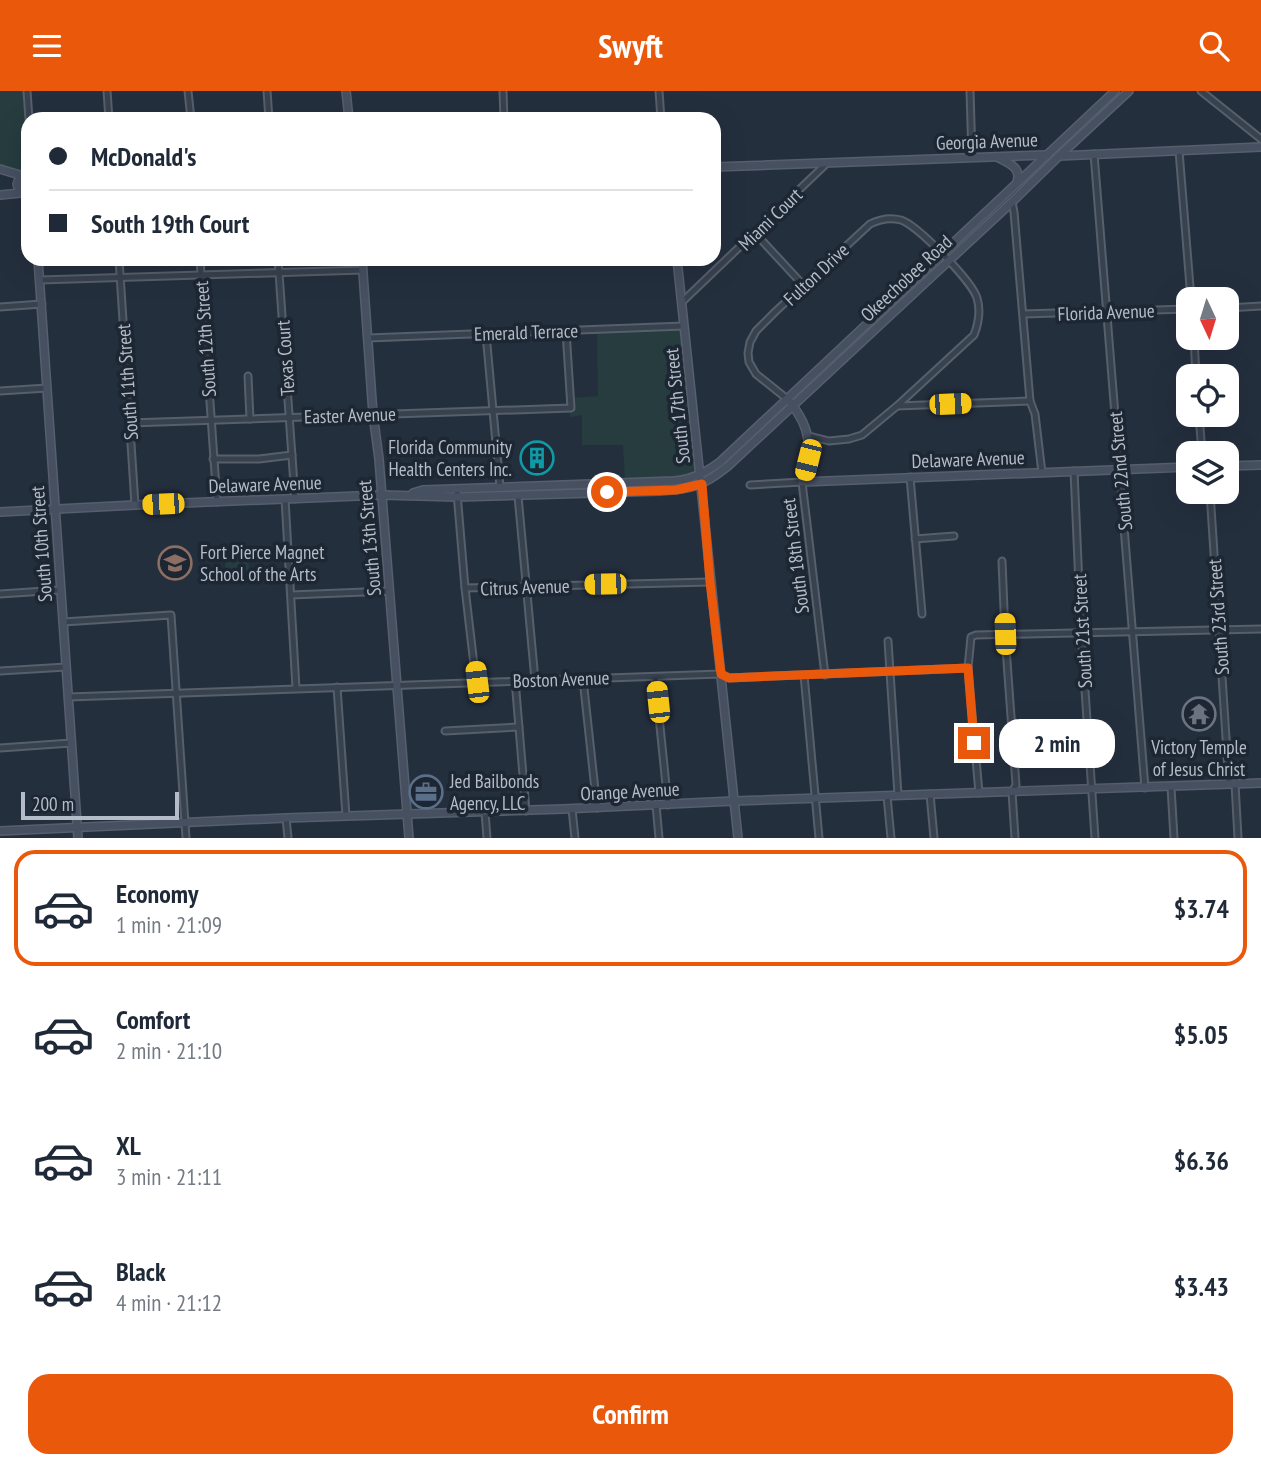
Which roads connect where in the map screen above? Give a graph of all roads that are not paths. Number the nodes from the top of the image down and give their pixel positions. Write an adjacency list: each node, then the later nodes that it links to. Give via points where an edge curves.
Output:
1 (27, 91): 12 (street)
2 (107, 91): 13 (street)
3 (188, 91): 14 (street)
4 (267, 91): 15 (street)
5 (346, 91): 16 (main road)
6 (503, 91): 17 (street)
7 (659, 91): 18 (street)
8 (970, 91): 27 (street)
9 (1115, 91): 24 (main road, Okeechobee Road)
10 (1129, 91): 19 (main road, Okeechobee Road)
11 (1201, 91): 20 (street)
12 (28, 112)
13 (108, 112)
14 (190, 112)
15 (268, 112)
16 (348, 112)
17 (504, 112)
18 (660, 112)
19 (1076, 139): 23 (main road, via 1076,148); 26 (main road, Okeechobee Road)
20 (1261, 139)
21 (1261, 147): 22 (main road, Georgia Avenue)
22 (1180, 151): 23 (main road, Georgia Avenue); 56 (street)
23 (1091, 154): 26 (main road, Georgia Avenue); 63 (street, South 22nd Street)
24 (1048, 155): 25 (main road, Georgia Avenue); 26 (main road, Georgia Avenue); 33 (main road, Okeechobee Road)
25 (996, 156): 27 (main road, Georgia Avenue); 33 (main road, via 1016,168)
26 (1059, 156): 38 (main road, Okeechobee Road)
27 (972, 157): 28 (main road, Georgia Avenue)
28 (827, 163): 29 (main road, Georgia Avenue); 39 (street, Miami Court)
29 (721, 167)
30 (0, 169): 31 (main road); 34 (main road)
31 (21, 173)
32 (21, 178): 34 (main road)
33 (1016, 183): 40 (main road, Okeechobee Road)
34 (17, 184): 35 (main road); 36 (main road)
35 (21, 191)
36 (0, 194): 37 (main road)
37 (21, 194)
38 (1012, 202): 41 (main road, Okeechobee Road); 64 (street)
39 (755, 233): 42 (street, Miami Court); 55 (street)
40 (941, 254): 41 (street, Fulton Drive); 55 (street, Fulton Drive, via 911,224 879,219); 72 (main road, Okeechobee Road)
41 (949, 260): 74 (main road, Okeechobee Road); 75 (street, Fulton Drive, via 974,290 978,325 974,335)
42 (721, 265)
43 (39, 266): 54 (main road, South 10th Street)
44 (119, 266): 53 (street, South 11th Street)
45 (200, 266): 52 (street, South 12th Street)
46 (278, 266): 51 (street, Texas Court)
47 (363, 266): 50 (main road, South 13th Street)
48 (678, 266): 57 (main road, South 17th Street)
49 (720, 266): 57 (street, Miami Court)
50 (363, 270): 51 (street); 68 (main road, South 13th Street)
51 (278, 273): 52 (street); 78 (street, Texas Court)
52 (201, 275): 53 (street); 80 (street, South 12th Street)
53 (120, 278): 54 (street); 81 (street, South 11th Street)
54 (40, 280): 58 (main road, South 10th Street)
55 (804, 286): 72 (street, Fulton Drive, via 756,331 748,353 756,374)
56 (1190, 287)
57 (682, 302): 65 (main road, South 17th Street)
58 (42, 304): 60 (street); 70 (main road, South 10th Street)
59 (1261, 306): 61 (street)
60 (0, 307)
61 (1239, 307)
62 (1176, 309): 63 (street, Florida Avenue)
63 (1107, 311): 64 (street, Florida Avenue); 88 (street, South 22nd Street)
64 (1023, 314): 73 (street)
65 (684, 326): 66 (street, Emerald Terrace); 91 (main road, South 17th Street)
66 (566, 331): 67 (street, Emerald Terrace); 76 (street, Easter Avenue, via 571,408)
67 (486, 334): 68 (street, Emerald Terrace); 76 (street)
68 (368, 338): 77 (main road, South 13th Street)
69 (248, 376): 79 (street)
70 (47, 387): 71 (street); 105 (main road, South 10th Street)
71 (0, 391)
72 (786, 398): 74 (main road); 91 (main road, Okeechobee Road)
73 (1030, 401): 75 (street); 90 (street)
74 (793, 405): 82 (main road); 94 (main road, Okeechobee Road)
75 (897, 406): 82 (street, via 862,436 829,441)
76 (494, 411): 77 (street, Easter Avenue); 96 (street)
77 (373, 414): 78 (street, Easter Avenue); 98 (main road, South 13th Street)
78 (289, 418): 79 (street, Easter Avenue); 83 (street, Texas Court)
79 (250, 419): 80 (street, Easter Avenue)
80 (210, 420): 81 (street, Easter Avenue); 84 (street, South 12th Street)
81 (130, 423): 104 (street, South 11th Street)
82 (809, 436): 93 (main road, South 18th Street)
83 (292, 455): 84 (street); 101 (street, Texas Court)
84 (213, 459): 102 (street, South 12th Street)
85 (1261, 465): 86 (main road)
86 (1239, 466)
87 (1176, 468): 88 (main road, Delaware Avenue)
88 (1120, 470): 89 (main road, Delaware Avenue); 121 (street, South 22nd Street)
89 (1074, 471): 90 (main road, Delaware Avenue); 120 (street, South 21st Street)
90 (1042, 473): 92 (main road, Delaware Avenue)
91 (701, 475): 94 (main road, South 17th Street); 96 (main road, Delaware Avenue, via 674,481)
92 (910, 477): 93 (main road, Delaware Avenue); 108 (street)
93 (802, 482): 95 (street, Delaware Avenue); 131 (street, South 18th Street)
94 (702, 484): 99 (main road, Delaware Avenue, via 676,490); 110 (main road, South 17th Street)
95 (750, 485)
96 (500, 487): 97 (main road, Delaware Avenue)
97 (457, 493): 98 (main road, Delaware Avenue, via 424,490); 99 (main road, Delaware Avenue); 112 (street)
98 (382, 495): 101 (main road, Delaware Avenue); 114 (main road, South 13th Street)
99 (517, 496): 111 (street)
100 (285, 499): 101 (main road, Delaware Avenue); 102 (main road, Delaware Avenue); 116 (street)
101 (295, 499)
102 (217, 502): 104 (main road, Delaware Avenue)
103 (1211, 504): 122 (street, South 23rd Street)
104 (135, 505): 105 (main road, Delaware Avenue)
105 (55, 509): 106 (main road, Delaware Avenue); 113 (main road, South 10th Street)
106 (0, 512)
107 (954, 536): 108 (street)
108 (915, 539): 117 (street)
109 (1002, 561): 123 (street)
110 (710, 582): 111 (street, Citrus Avenue); 129 (main road, South 17th Street)
111 (526, 586): 112 (street, Citrus Avenue); 135 (street)
112 (465, 588): 136 (street)
113 (60, 590): 115 (street); 118 (main road, South 10th Street)
114 (390, 591): 116 (street); 137 (main road, South 13th Street)
115 (0, 594)
116 (290, 596): 139 (street)
117 (922, 614)
118 (63, 622): 125 (main road, South 10th Street); 140 (street, via 171,615)
119 (1261, 629): 122 (street)
120 (1081, 631): 121 (street); 123 (street); 150 (street, South 21st Street)
121 (1133, 631): 122 (street); 149 (street, South 22nd Street)
122 (1219, 631): 147 (street, South 23rd Street)
123 (1005, 634): 126 (street, via 971,637); 151 (street, via 1016,785)
124 (888, 641): 128 (street)
125 (66, 667): 127 (street); 141 (main road, South 10th Street)
126 (968, 668): 128 (street, Boston Avenue); 152 (street)
127 (0, 671)
128 (890, 672): 131 (street, Boston Avenue); 153 (street)
129 (721, 674): 130 (street, Boston Avenue, via 729,678); 132 (street, Boston Avenue); 157 (main road, South 17th Street)
130 (804, 675): 131 (street, Boston Avenue); 156 (street)
131 (825, 675)
132 (655, 677): 133 (street, Boston Avenue); 159 (street)
133 (583, 678): 135 (street, Boston Avenue); 160 (street)
134 (515, 680): 135 (street, Boston Avenue); 136 (street, Boston Avenue); 142 (street)
135 (535, 680)
136 (477, 682): 137 (street, Boston Avenue)
137 (397, 684): 138 (street, Boston Avenue); 164 (main road, South 13th Street)
138 (337, 687): 139 (street, Boston Avenue); 165 (street)
139 (296, 688): 140 (street, Boston Avenue)
140 (176, 693): 141 (street, Boston Avenue); 167 (street)
141 (68, 697): 144 (main road, South 10th Street)
142 (519, 727): 143 (street); 162 (street)
143 (445, 731)
144 (71, 743): 145 (street); 168 (main road, South 10th Street)
145 (0, 748)
146 (1261, 783): 147 (main road, Orange Avenue)
147 (1232, 784): 148 (main road, Orange Avenue); 184 (street, South 23rd Street)
148 (1171, 787): 149 (main road, Orange Avenue); 183 (street)
149 (1145, 788): 150 (main road, Orange Avenue)
150 (1092, 790): 151 (main road, Orange Avenue); 182 (street, South 21st Street)
151 (1012, 792): 152 (main road, Orange Avenue); 181 (street)
152 (979, 793): 154 (main road, Orange Avenue)
153 (898, 795): 154 (main road, Orange Avenue); 155 (main road, Orange Avenue)
154 (930, 795): 180 (street)
155 (887, 796): 156 (main road, Orange Avenue); 179 (street)
156 (814, 799): 157 (main road, Orange Avenue); 178 (street)
157 (734, 801): 159 (main road, Orange Avenue); 177 (main road, South 17th Street)
158 (656, 805): 159 (main road, Orange Avenue); 160 (main road, Orange Avenue); 176 (street)
159 (668, 805)
160 (597, 808): 161 (main road, Orange Avenue)
161 (572, 809): 162 (main road, Orange Avenue); 175 (street)
162 (526, 811): 163 (main road, Orange Avenue)
163 (485, 812): 164 (main road, Orange Avenue); 174 (street)
164 (407, 814): 165 (main road, Orange Avenue); 173 (main road, South 13th Street)
165 (346, 816): 166 (main road, Orange Avenue)
166 (286, 818): 167 (main road, Orange Avenue); 172 (street)
167 (185, 822): 168 (main road, Orange Avenue); 171 (street)
168 (77, 826): 169 (main road, Orange Avenue); 170 (main road, South 10th Street)
169 (0, 831)
170 (78, 838)
171 (186, 838)
172 (288, 838)
173 (409, 838)
174 (487, 838)
175 (575, 838)
176 (659, 838)
177 (738, 838)
178 (819, 838)
179 (891, 838)
180 (933, 838)
181 (1015, 838)
182 (1095, 838)
183 (1174, 838)
184 (1238, 838)

